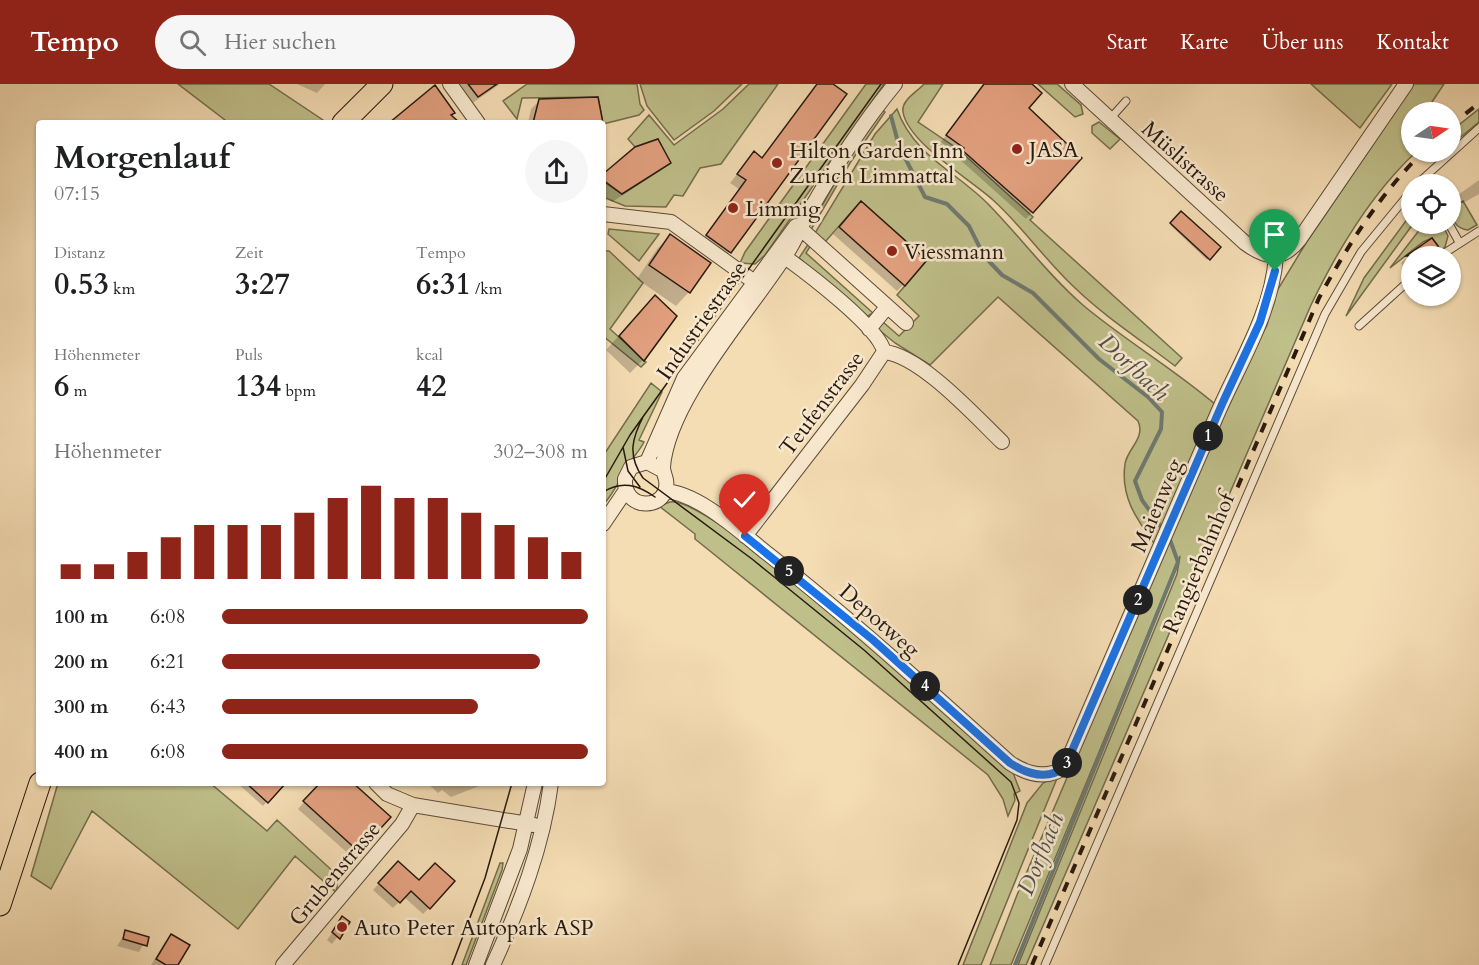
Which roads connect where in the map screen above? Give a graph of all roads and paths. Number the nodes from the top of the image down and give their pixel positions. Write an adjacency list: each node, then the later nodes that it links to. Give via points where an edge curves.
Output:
1 (382, 84): 7 (main road)
2 (450, 84): 8 (street)
3 (1071, 84): 9 (street, Müslistrasse)
4 (1406, 84): 20 (street, via 1299,240 1286,253)
5 (892, 87): 13 (street, Industriestrasse)
6 (1126, 101): 9 (lane)
7 (346, 120)
8 (476, 120)
9 (1109, 120): 20 (street, Müslistrasse, via 1245,243 1262,255)
10 (1479, 128): 11 (lane)
11 (1431, 174)
12 (1401, 204): 50 (lane, Rangierbahnhof, via 1362,252 1325,314)
13 (808, 213): 15 (street, Industriestrasse); 22 (street, Industriestrasse)
14 (606, 214): 22 (street, via 671,222)
15 (801, 229): 21 (street, Industriestrasse); 24 (street)
16 (1479, 231): 18 (lane)
17 (1455, 234): 18 (lane)
18 (1459, 242): 19 (lane)
19 (1454, 246)
20 (1276, 256): 38 (street, Maienweg, via 1270,294 1260,322)
21 (785, 257): 27 (street, via 812,275); 31 (street, Industriestrasse, via 700,378 673,431)
22 (753, 281): 30 (street, Industriestrasse, via 684,378)
23 (1401, 288): 26 (lane)
24 (887, 307): 25 (street); 27 (street)
25 (906, 323)
26 (1359, 326)
27 (868, 329): 28 (street)
28 (884, 351): 29 (street, Teufenstrasse, via 925,371); 37 (street, Teufenstrasse)
29 (1002, 442)
30 (647, 462): 31 (street); 32 (street, Industriestrasse, via 628,471)
31 (662, 470): 33 (street, Industriestrasse)
32 (626, 490): 34 (street); 35 (street, Industriestrasse)
33 (665, 491): 34 (street, Industriestrasse, via 655,501); 37 (street, Depotweg, via 687,495)
34 (638, 502): 36 (street, Industriestrasse)
35 (606, 519)
36 (606, 521)
37 (745, 536): 38 (street, Depotweg, via 873,640 1010,763 1038,775 1053,774)
38 (1065, 767)
39 (39, 786): 46 (main road)
40 (379, 786): 43 (street, via 387,794)
41 (535, 786): 44 (street)
42 (550, 786): 45 (street)
43 (413, 805): 44 (street); 47 (street, Grubenstrasse, via 402,825)
44 (527, 823): 45 (street); 48 (street)
45 (541, 826): 49 (street, via 510,929)
46 (0, 905)
47 (283, 965)
48 (476, 965)
49 (493, 965)
50 (1045, 965)

